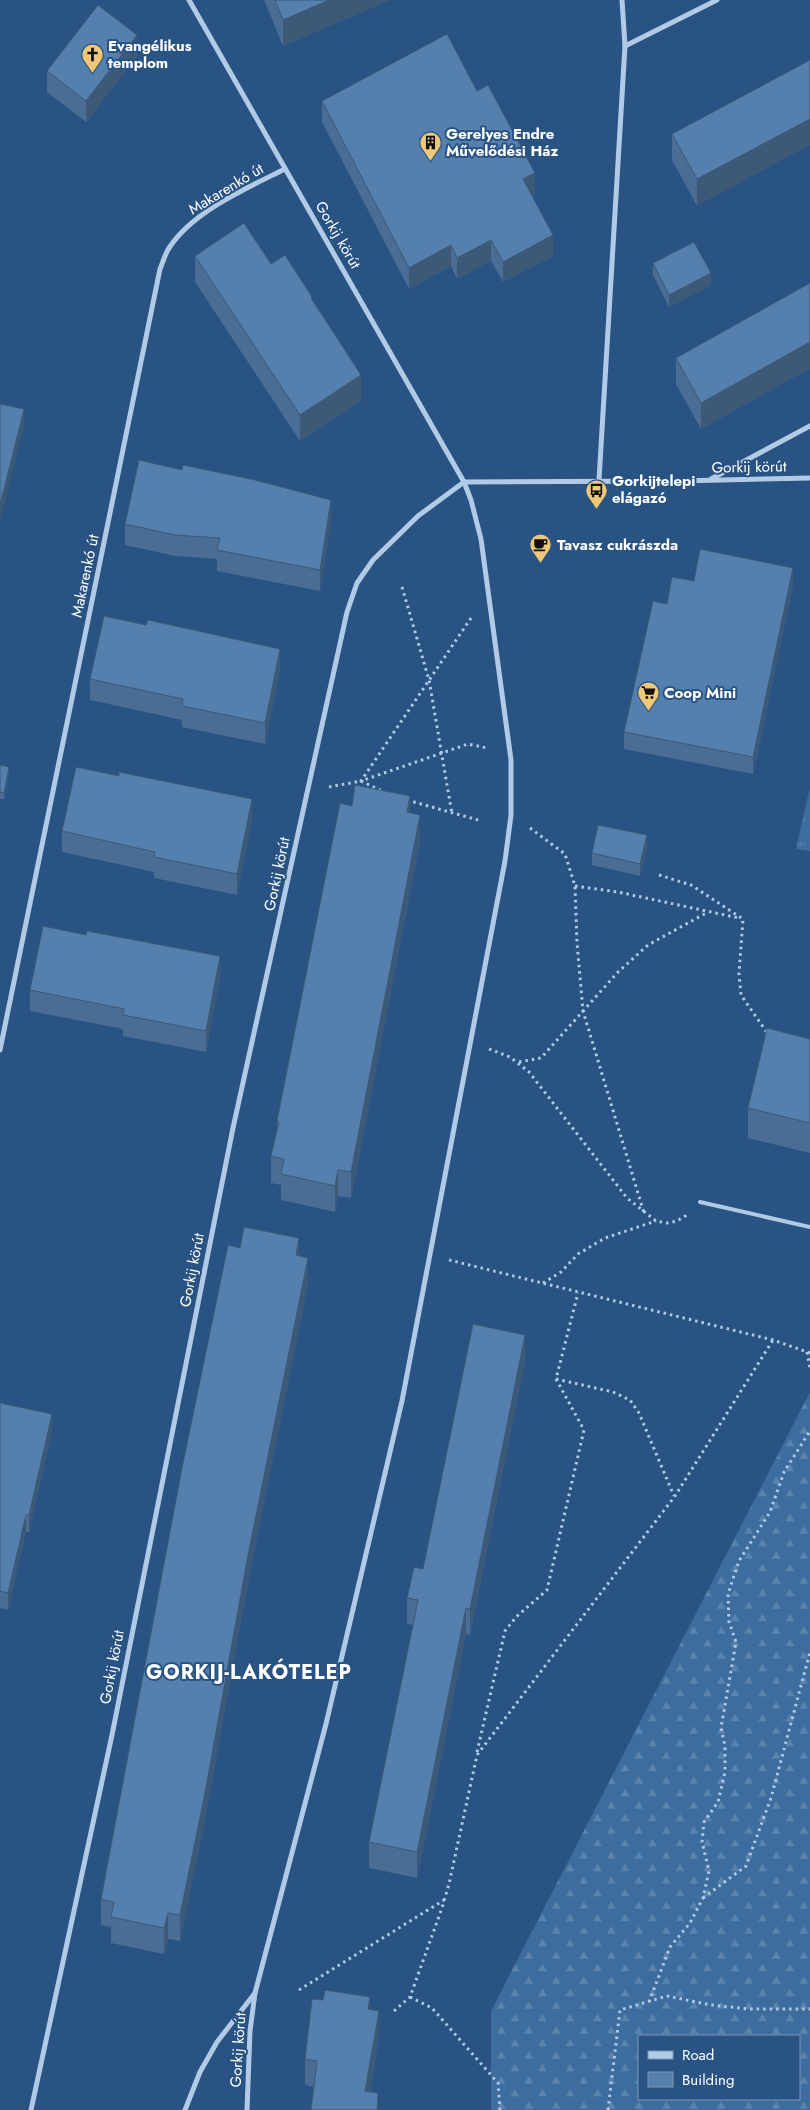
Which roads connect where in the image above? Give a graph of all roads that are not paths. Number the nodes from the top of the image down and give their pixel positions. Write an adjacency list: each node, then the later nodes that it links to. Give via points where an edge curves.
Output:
1 (189, 0): 5 (street, Gorkij körút)
2 (622, 0): 4 (street)
3 (717, 0): 4 (street)
4 (625, 46): 8 (street)
5 (285, 169): 10 (street, Gorkij körút); 11 (street, Makarenkó út, via 241,192 189,226 168,250 160,269)
6 (810, 426): 9 (street)
7 (810, 478): 9 (street, Gorkij körút)
8 (599, 480): 9 (street, Gorkij körút); 10 (street, Gorkij körút)
9 (709, 480)
10 (464, 482): 14 (street, Gorkij körút, via 481,538 511,760 511,815 505,861 402,1400 331,1705); 15 (street, Gorkij körút, via 418,516 373,560 357,584 347,612 233,1128 112,1735)
11 (0, 1050)
12 (700, 1202): 13 (lane)
13 (810, 1227)
14 (255, 1993): 16 (street, Gorkij körút, via 217,2042 200,2072); 17 (street, Gorkij körút)
15 (31, 2110)
16 (185, 2110)
17 (247, 2110)

